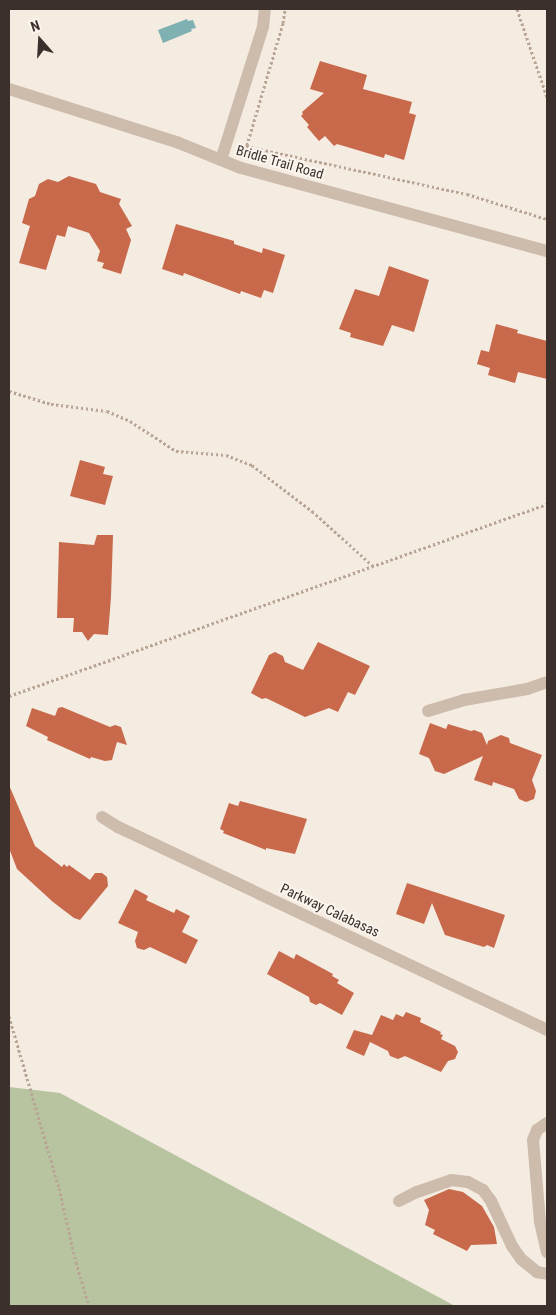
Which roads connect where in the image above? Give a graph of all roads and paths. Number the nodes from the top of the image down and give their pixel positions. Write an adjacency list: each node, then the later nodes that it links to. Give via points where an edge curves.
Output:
1 (265, 9): 7 (street, via 263,27)
2 (285, 9): 6 (path)
3 (516, 9): 5 (path)
4 (9, 89): 7 (street, Bridle Trail Road, via 179,143)
5 (547, 97)
6 (246, 146): 8 (path); 9 (path, via 467,194)
7 (221, 160): 8 (street, Bridle Trail Road)
8 (241, 168): 10 (street, Bridle Trail Road)
9 (547, 219)
10 (547, 251)
11 (9, 391): 13 (path, via 50,404 107,411 176,452 226,455 252,465 312,511)
12 (547, 504): 13 (path)
13 (373, 566): 15 (path)
14 (547, 682): 16 (street)
15 (9, 696)
16 (428, 711)
17 (102, 817): 19 (street, Parkway Calabasas)
18 (9, 1016): 24 (path)
19 (547, 1030)
20 (547, 1124): 22 (street, via 537,1130 533,1140 540,1222)
21 (398, 1201): 23 (street, via 451,1180 468,1182 483,1190 491,1201 512,1246 522,1259 537,1272)
22 (547, 1252)
23 (547, 1274)
24 (89, 1306)

